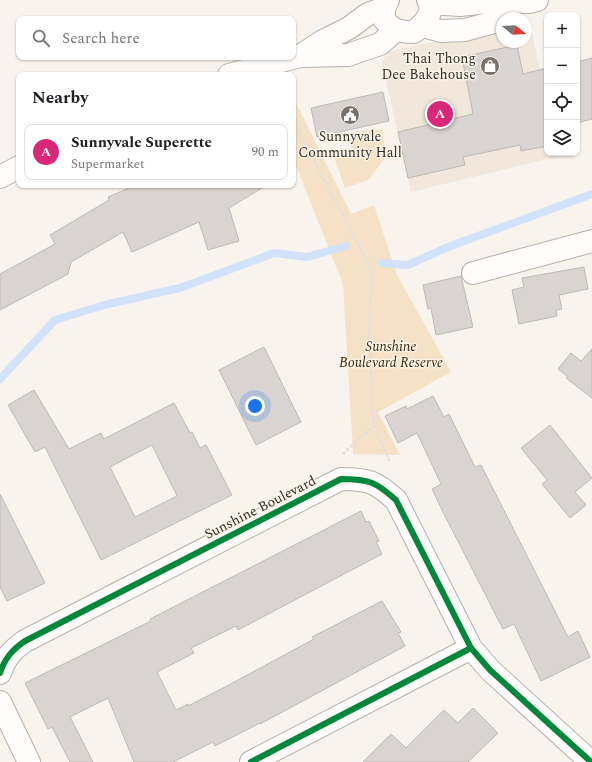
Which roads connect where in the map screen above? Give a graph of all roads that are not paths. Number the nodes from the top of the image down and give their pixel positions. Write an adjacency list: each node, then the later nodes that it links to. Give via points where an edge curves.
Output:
1 (429, 1): 2 (street, via 460,5 497,0); 6 (street, via 427,20)
2 (533, 1): 4 (street)
3 (386, 4): 7 (street, via 384,19); 8 (street)
4 (516, 12)
5 (496, 22): 6 (street, via 466,30 441,31)
6 (423, 26): 7 (street, via 414,32)
7 (395, 31): 8 (street, via 380,44 348,55)
8 (300, 56): 9 (street)
9 (296, 57)
10 (285, 60): 11 (street)
11 (240, 72)
12 (16, 169): 13 (street)
13 (0, 177)
14 (592, 241): 15 (street)
15 (473, 273)
16 (471, 648): 17 (street, Sunshine Boulevard, via 396,500 379,486 360,479 341,479 25,641 14,648 4,660); 20 (street); 21 (street, Sunshine Boulevard, via 490,670)
17 (0, 673)
18 (0, 702): 19 (street)
19 (29, 762)
20 (251, 762)
21 (591, 762)

